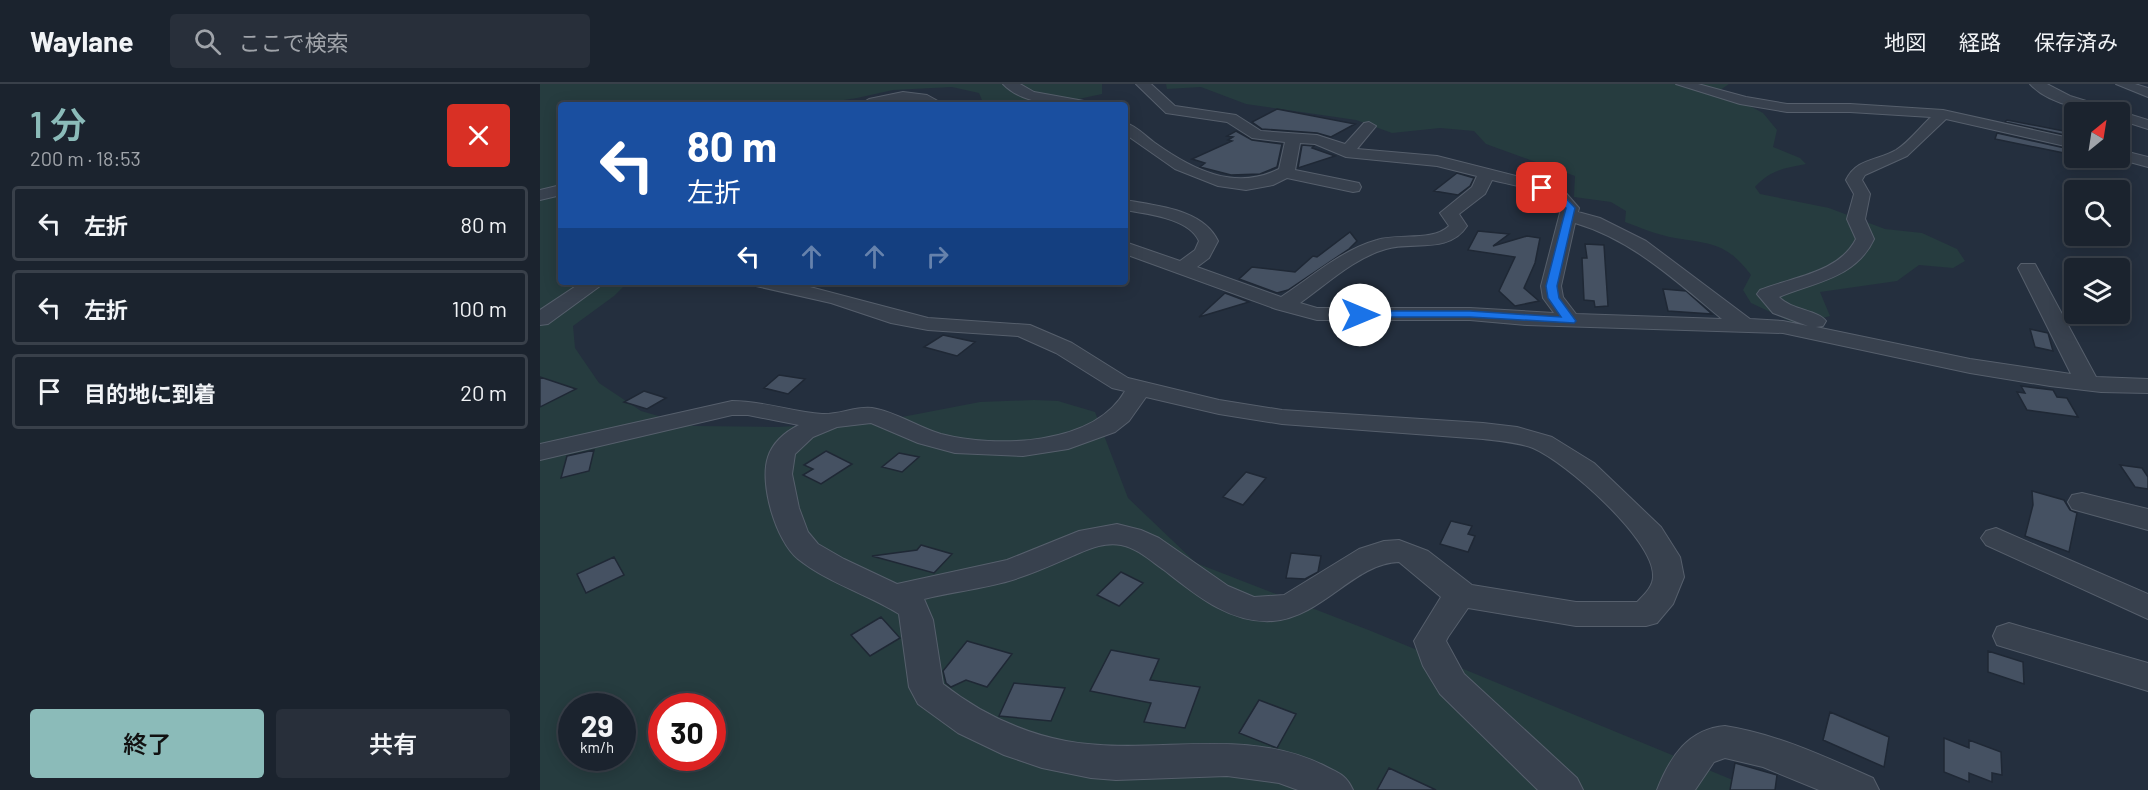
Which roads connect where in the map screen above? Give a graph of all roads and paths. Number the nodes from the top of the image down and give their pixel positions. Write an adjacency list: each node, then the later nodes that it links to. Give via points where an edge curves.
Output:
1 (1010, 84): 10 (street, via 1030,95)
2 (1143, 84): 17 (street, via 1171,110 1231,118 1257,135)
3 (1683, 84): 6 (street)
4 (2037, 84): 11 (street)
5 (2123, 84): 7 (street)
6 (1696, 86): 12 (street, via 1787,108)
7 (2148, 93)
8 (878, 102): 9 (street, via 917,97)
9 (935, 102)
10 (1068, 102)
11 (2076, 102)
12 (1943, 114): 18 (street); 38 (street, via 1902,153 1873,162 1858,172 1854,180 1862,194 1856,219 1865,239 1858,253 1829,273 1767,294 1772,303 1797,316 1926,348)
13 (2130, 119): 14 (street)
14 (2148, 125)
15 (1369, 126): 19 (street)
16 (1128, 132): 22 (street, via 1174,162 1237,186 1257,186)
17 (1293, 137): 19 (street, via 1317,140); 22 (street, via 1290,166)
18 (2064, 141)
19 (1346, 152): 23 (street, via 1420,158)
20 (2130, 158): 21 (street)
21 (2148, 162)
22 (1285, 173): 24 (street)
23 (1486, 174): 28 (street, via 1527,183 1559,196 1568,203); 34 (street, via 1479,190 1450,211 1449,216 1458,225 1452,233 1374,246)
24 (1353, 187)
25 (558, 191): 26 (street)
26 (540, 195)
27 (1128, 206): 30 (street, via 1183,218 1202,231 1209,243 1207,250)
28 (1569, 215): 36 (street, via 1551,286 1553,298); 37 (street, via 1605,225 1626,237 1670,265)
29 (1128, 249): 30 (street)
30 (1184, 268): 34 (street)
31 (2028, 268): 39 (street)
32 (777, 285): 41 (street, via 928,324 1022,330 1041,336)
33 (590, 286): 35 (street)
34 (1283, 305): 36 (street, via 1317,314 1470,314)
35 (540, 319)
36 (1570, 321): 37 (street)
37 (1742, 324): 38 (street, via 1783,327)
38 (1970, 366): 39 (street)
39 (2088, 384): 40 (street)
40 (2148, 386)
41 (1138, 390): 42 (street, via 1126,410 1108,426 1040,445 946,444 879,416 849,416); 47 (street, via 1282,417 1484,431 1543,443 1585,469 1652,534 1665,557 1668,577 1662,596 1646,614 1617,617 1586,616)
42 (825, 422): 43 (street, via 732,408); 48 (street, via 782,452 779,476 789,524 807,550)
43 (540, 452)
44 (2082, 502): 45 (street)
45 (2148, 520)
46 (1996, 538): 49 (street)
47 (1460, 594): 48 (street, via 1407,553 1381,551 1302,601 1274,610 1253,608 1204,587 1140,541 1119,534 1092,537 1025,566 987,577 932,584); 53 (street, via 1430,641 1440,666 1452,684)
48 (895, 596): 52 (street, via 913,607 930,694 988,732 1076,759 1116,763 1217,758 1276,764 1311,776)
49 (2148, 608)
50 (2009, 636): 51 (street)
51 (2148, 677)
52 (1334, 790)
53 (1563, 790)
54 (1676, 790): 55 (street, via 1678,782 1710,743 1728,741 1754,747)
55 (1860, 790)

